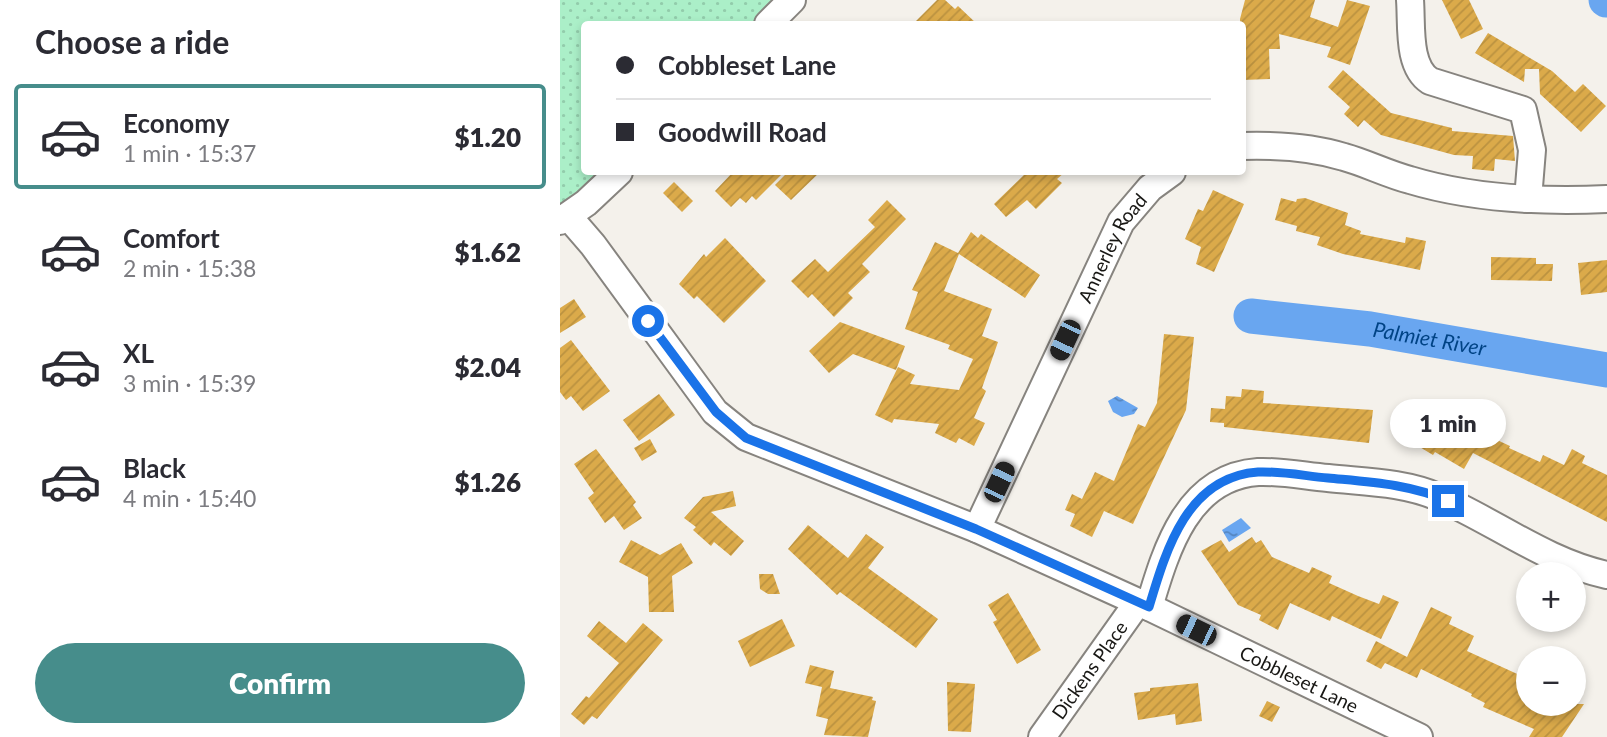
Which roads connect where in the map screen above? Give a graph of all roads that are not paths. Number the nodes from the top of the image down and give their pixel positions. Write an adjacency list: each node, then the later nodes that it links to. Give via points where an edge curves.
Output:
1 (792, 0): 3 (street)
2 (1410, 0): 7 (street, via 1419,73 1430,81 1523,110 1531,150)
3 (771, 21)
4 (1246, 146): 7 (street, via 1342,156 1411,180)
5 (615, 175): 9 (street)
6 (1168, 175): 10 (street, Annerley Road, via 1121,222)
7 (1528, 199): 8 (street)
8 (1607, 199)
9 (564, 218): 10 (street, Cobbleset Lane, via 593,245 732,428 761,445)
10 (976, 529): 12 (street, Cobbleset Lane)
11 (1607, 575): 12 (street, Dickens Place, via 1543,551 1434,495 1386,484 1259,472 1217,485 1188,510)
12 (1143, 605): 13 (street, Dickens Place); 14 (street, Cobbleset Lane)
13 (1042, 737)
14 (1419, 737)

